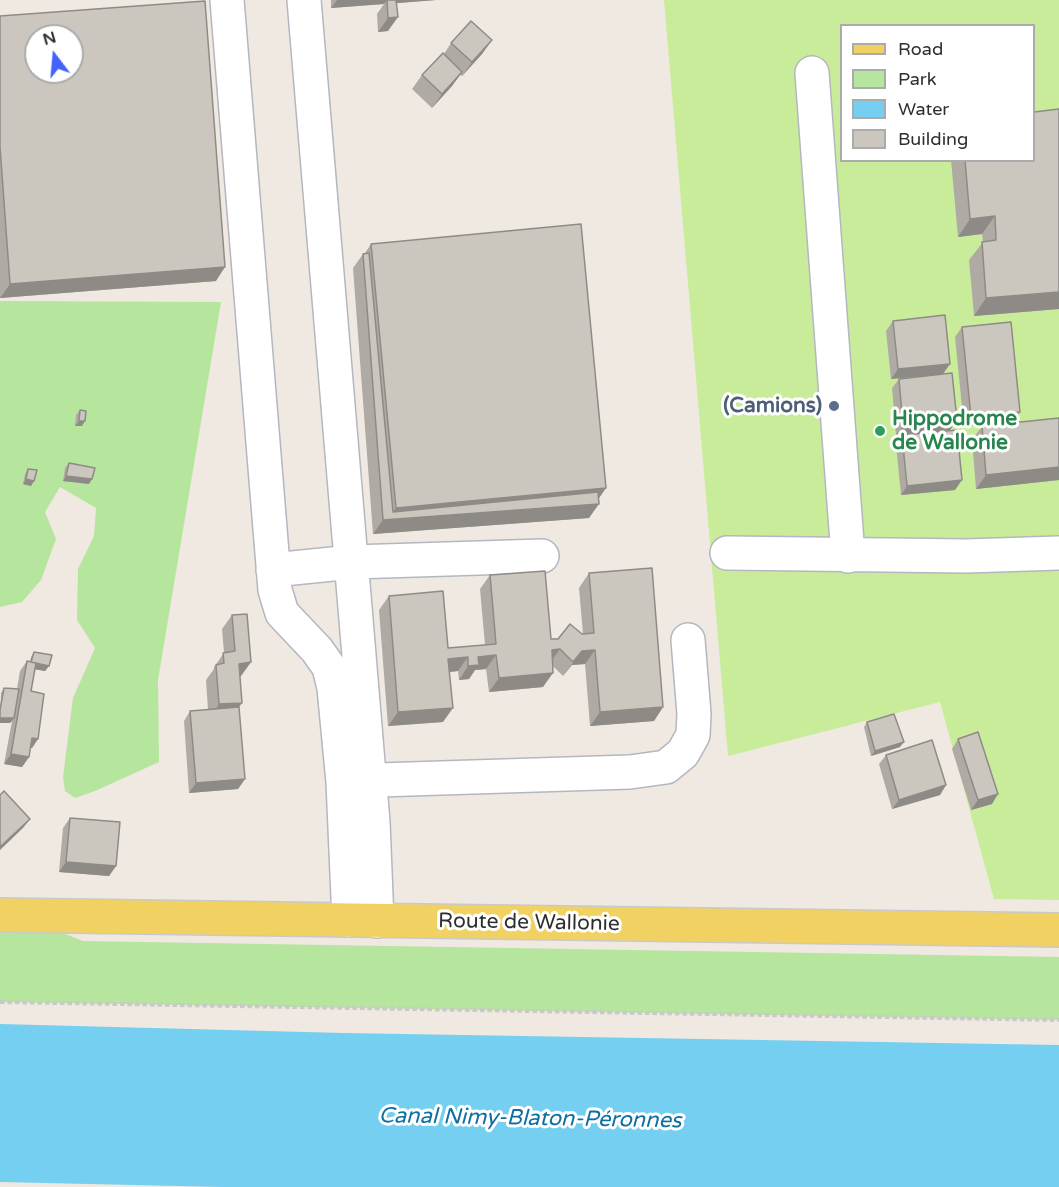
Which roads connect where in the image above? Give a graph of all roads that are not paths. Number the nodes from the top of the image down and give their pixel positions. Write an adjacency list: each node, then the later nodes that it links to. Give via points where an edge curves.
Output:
1 (227, 0): 9 (lane)
2 (304, 0): 8 (lane)
3 (812, 73): 7 (lane)
4 (1059, 553): 7 (lane)
5 (727, 554): 7 (lane)
6 (542, 555): 8 (lane)
7 (848, 556)
8 (352, 562): 9 (lane); 11 (lane)
9 (273, 570): 11 (lane, via 282,613 329,667)
10 (688, 640): 11 (lane, via 693,735 683,753 666,766 630,772)
11 (356, 781): 13 (lane, via 373,822)
12 (6, 910): 13 (main road, Route de Wallonie)
13 (363, 921): 14 (main road, Route de Wallonie)
14 (1059, 930)

